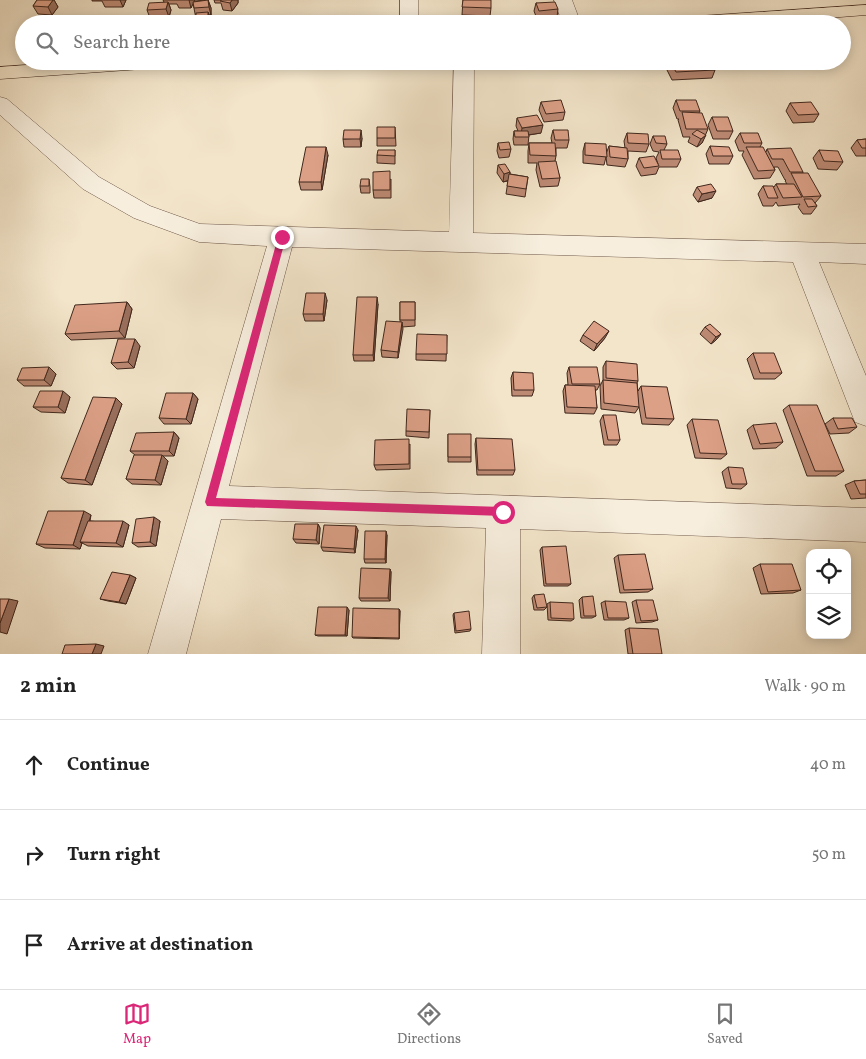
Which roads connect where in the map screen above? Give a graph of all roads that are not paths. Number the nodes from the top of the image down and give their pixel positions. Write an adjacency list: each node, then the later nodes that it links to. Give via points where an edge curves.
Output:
1 (409, 0): 4 (street)
2 (563, 0): 5 (street)
3 (866, 10): 6 (main road)
4 (409, 15)
5 (569, 15)
6 (796, 15)
7 (52, 70): 9 (main road)
8 (464, 70): 12 (street)
9 (0, 74)
10 (0, 104): 11 (street, via 91,183 142,212 199,233)
11 (282, 237): 12 (street); 16 (street)
12 (461, 241): 13 (street)
13 (802, 251): 14 (street); 15 (street)
14 (866, 254)
15 (866, 412)
16 (210, 502): 17 (street); 19 (street)
17 (503, 512): 18 (street); 20 (street)
18 (866, 524)
19 (167, 654)
20 (501, 654)

